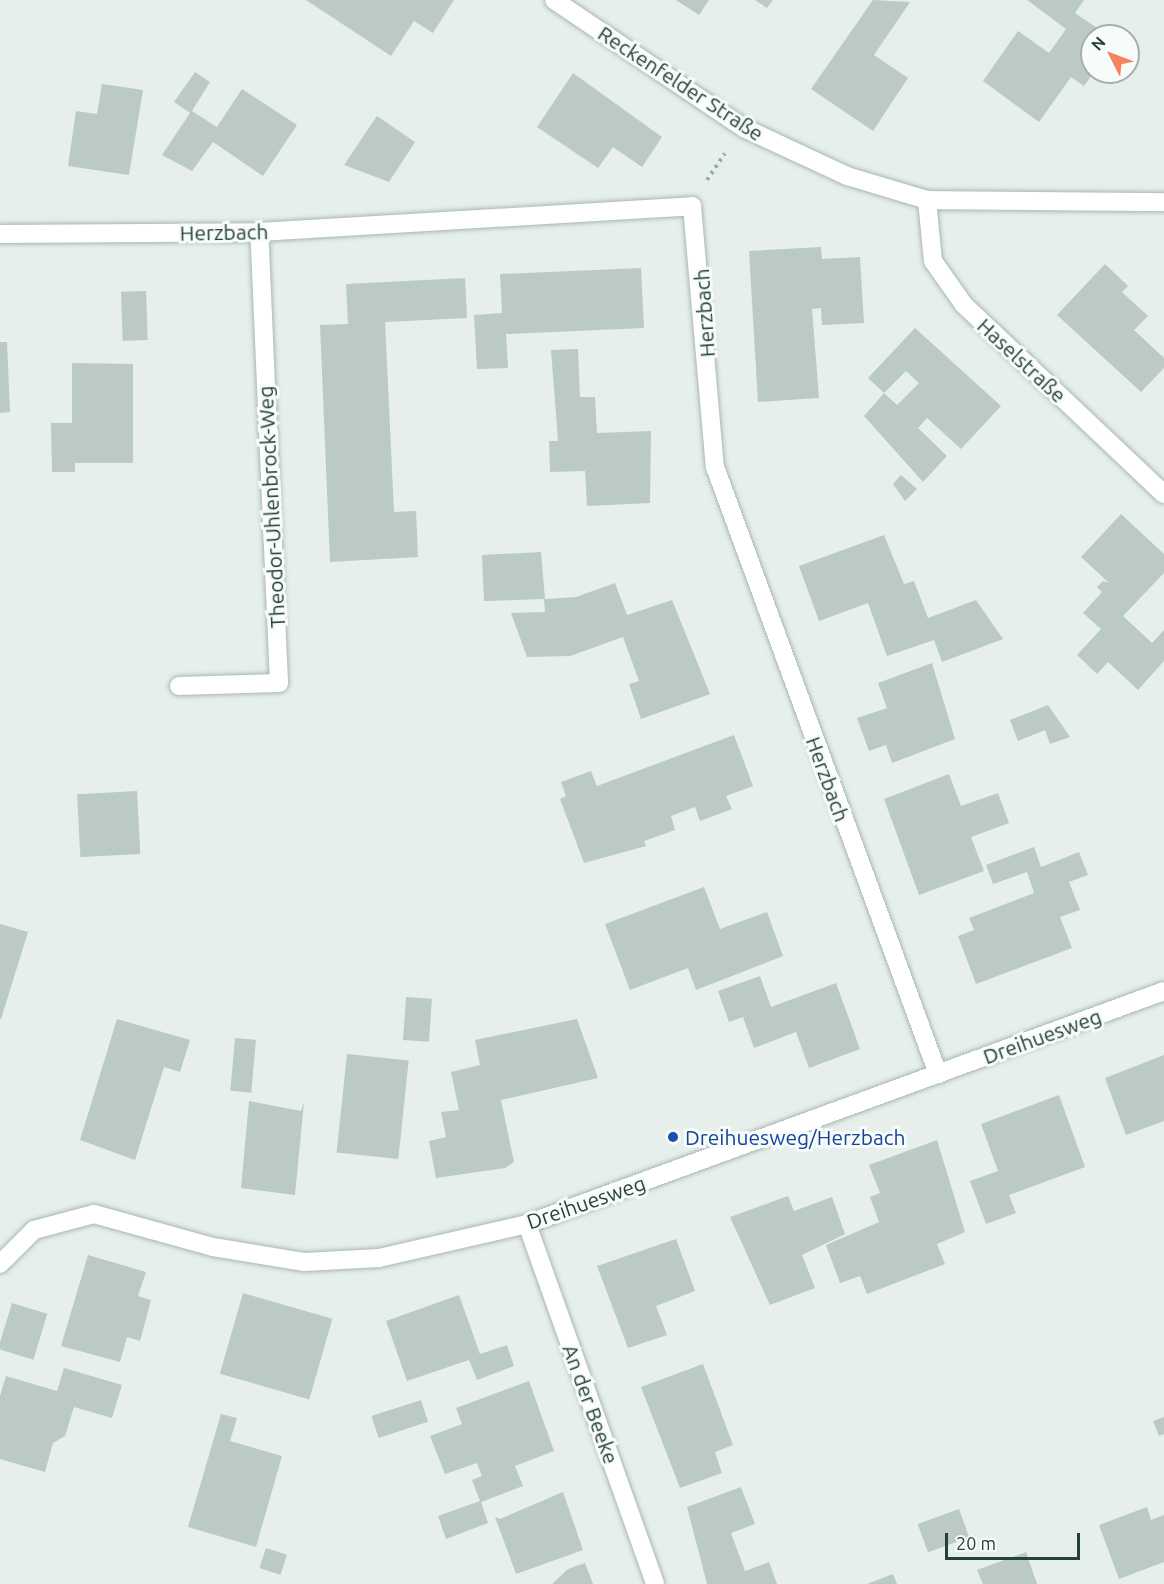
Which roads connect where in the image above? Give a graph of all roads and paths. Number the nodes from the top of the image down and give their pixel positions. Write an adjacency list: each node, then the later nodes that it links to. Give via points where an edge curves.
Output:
1 (554, 0): 2 (street, Reckenfelder Straße)
2 (744, 128): 3 (street, Reckenfelder Straße, via 847,176); 5 (path)
3 (927, 200): 4 (street, Reckenfelder Straße); 8 (street, Haselstraße, via 933,261 964,305)
4 (1164, 202)
5 (692, 206): 6 (street, Herzbach); 11 (street, Herzbach, via 715,467)
6 (259, 232): 7 (street, Herzbach); 9 (street, Theodor-Uhlenbrock-Weg, via 279,682)
7 (0, 234)
8 (1164, 494)
9 (179, 686)
10 (1164, 991): 11 (street, Dreihuesweg)
11 (938, 1074): 12 (street, Dreihuesweg)
12 (527, 1224): 13 (street, Dreihuesweg, via 379,1258 305,1262 213,1247 94,1214 34,1230); 14 (street, An der Beeke)
13 (0, 1264)
14 (655, 1584)

